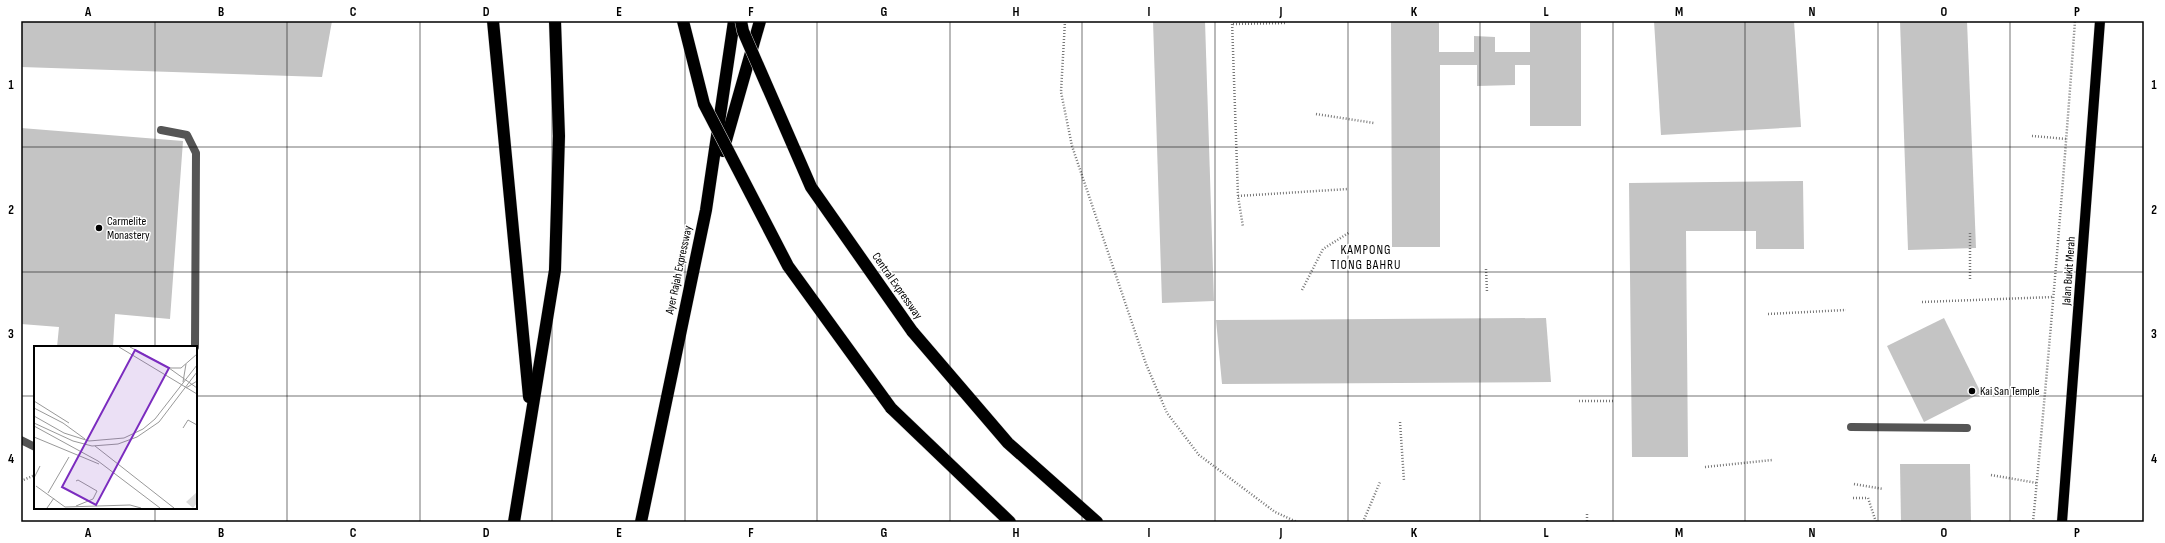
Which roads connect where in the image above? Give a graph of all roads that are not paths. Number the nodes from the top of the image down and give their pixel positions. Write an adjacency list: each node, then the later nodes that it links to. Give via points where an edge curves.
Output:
1 (493, 21): 11 (highway)
2 (555, 21): 11 (highway, via 559,136 555,270)
3 (683, 21): 18 (highway, bridge, via 704,104 788,266 891,408)
4 (734, 21): 9 (highway, Ayer Rajah Expressway)
5 (741, 21): 19 (highway, Central Expressway, bridge, via 743,31 811,187 912,332 1008,443)
6 (760, 21): 9 (highway)
7 (2100, 21): 20 (main road, Jalan Bukit Merah)
8 (161, 130): 10 (lane, via 187,135 196,154)
9 (706, 210): 17 (highway, Ayer Rajah Expressway)
10 (195, 346)
11 (531, 414): 16 (highway)
12 (1851, 427): 13 (lane)
13 (1967, 428)
14 (21, 440): 15 (lane)
15 (34, 446)
16 (514, 522)
17 (640, 522)
18 (1010, 522)
19 (1096, 522)
20 (2062, 522)

